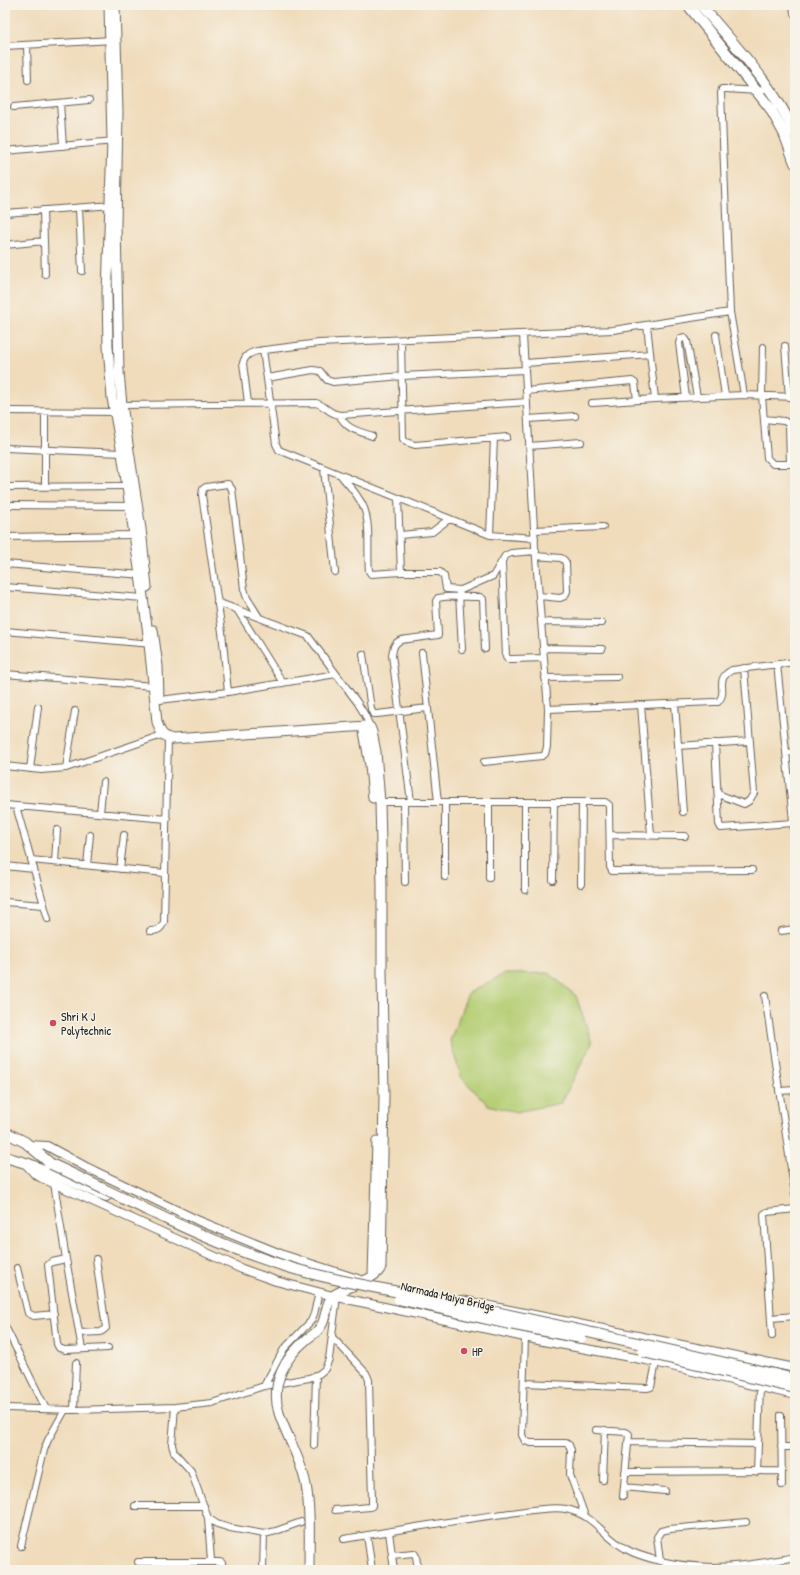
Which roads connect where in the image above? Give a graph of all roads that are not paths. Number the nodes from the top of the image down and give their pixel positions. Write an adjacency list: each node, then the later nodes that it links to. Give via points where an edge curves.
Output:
1 (109, 5): 7 (main road)
2 (115, 5): 7 (main road)
3 (688, 5): 12 (main road)
4 (701, 5): 11 (main road)
5 (794, 5): 6 (street)
6 (795, 13)
7 (113, 40): 9 (street); 17 (main road)
8 (5, 46): 9 (street)
9 (27, 46): 10 (street)
10 (28, 80)
11 (768, 88): 12 (street); 16 (main road, via 789,119)
12 (758, 91): 20 (main road, via 784,133); 29 (street, via 722,89 721,93)
13 (89, 100): 14 (street)
14 (60, 103): 15 (street); 18 (street)
15 (14, 107)
16 (795, 134)
17 (115, 141): 18 (street); 21 (main road)
18 (63, 146): 19 (street)
19 (5, 151)
20 (795, 163)
21 (114, 206): 22 (street); 54 (main road, via 107,292 108,346 112,398)
22 (79, 208): 23 (street); 27 (street)
23 (43, 210): 24 (street); 25 (street)
24 (5, 213)
25 (44, 242): 26 (street); 28 (street)
26 (5, 245)
27 (82, 271)
28 (45, 274)
29 (730, 312): 30 (street); 42 (street)
30 (647, 325): 31 (street, via 613,330); 37 (street)
31 (523, 335): 33 (street); 38 (street)
32 (716, 335): 43 (street)
33 (401, 340): 36 (street, via 319,343); 39 (street)
34 (785, 346): 46 (street)
35 (763, 347): 44 (street)
36 (262, 350): 40 (street); 51 (street, via 244,358)
37 (650, 354): 38 (street); 48 (street)
38 (525, 366): 39 (street); 41 (street)
39 (402, 376): 40 (street, via 333,382 320,371 312,370); 55 (street)
40 (266, 378): 52 (street)
41 (526, 390): 49 (street, via 632,381 635,383); 50 (street)
42 (744, 395): 43 (street); 44 (street)
43 (725, 396): 45 (street)
44 (762, 396): 46 (street); 61 (street)
45 (697, 397): 47 (street); 47 (street, via 687,341 684,337 679,343)
46 (792, 397)
47 (686, 398): 48 (street)
48 (655, 399): 49 (street)
49 (637, 400): 53 (street)
50 (527, 402): 55 (street); 60 (street)
51 (248, 403): 52 (street); 54 (street)
52 (270, 404): 58 (street, via 316,403); 71 (street, via 279,450)
53 (592, 404)
54 (120, 410): 57 (street); 69 (main road); 92 (main road, via 141,529)
55 (403, 410): 58 (street); 64 (street, via 403,439 410,444)
56 (5, 411): 57 (street)
57 (45, 412): 68 (street)
58 (339, 415): 62 (street, via 344,424)
59 (575, 416): 60 (street)
60 (528, 418): 66 (street)
61 (764, 419): 70 (street, via 789,424); 70 (street, via 767,458 773,464)
62 (372, 436)
63 (507, 437): 64 (street)
64 (494, 438): 84 (street)
65 (581, 442): 66 (street)
66 (529, 446): 81 (street)
67 (5, 448): 68 (street)
68 (45, 450): 69 (street); 75 (street)
69 (122, 453): 73 (main road)
70 (792, 464)
71 (324, 469): 72 (street); 90 (street)
72 (341, 476): 76 (street); 91 (street, via 356,494 365,512 369,571 371,574)
73 (127, 486): 75 (street); 78 (main road)
74 (5, 487): 75 (street)
75 (45, 487)
76 (398, 498): 79 (street); 83 (street)
77 (5, 505): 78 (street)
78 (130, 506): 82 (main road)
79 (449, 518): 83 (street, via 432,532); 84 (street)
80 (603, 527): 81 (street)
81 (534, 530): 86 (street)
82 (134, 535): 85 (street); 92 (main road)
83 (400, 535): 91 (street)
84 (490, 535): 86 (street)
85 (5, 537)
86 (535, 538): 87 (street)
87 (536, 554): 88 (street, via 511,553); 95 (street); 95 (street, via 561,558 566,563 565,596)
88 (502, 561): 94 (street, via 493,576); 111 (street, via 506,656 508,659)
89 (5, 564): 92 (street)
90 (335, 572)
91 (401, 572): 94 (street, via 440,572 444,576 446,589)
92 (143, 575): 97 (main road); 104 (main road)
93 (5, 587): 97 (street)
94 (461, 590): 96 (street)
95 (539, 596): 101 (street)
96 (458, 597): 106 (street); 107 (street, via 483,599); 129 (street, via 438,598 436,601 438,635 402,640 394,647 392,655)
97 (143, 598): 104 (main road)
98 (218, 602): 99 (street); 100 (street, via 202,491 206,487 228,484 232,489 244,589); 121 (street)
99 (236, 608): 100 (street); 119 (street)
100 (259, 617): 116 (street, via 308,636)
101 (541, 622): 102 (street); 105 (street)
102 (602, 623)
103 (5, 631): 104 (street)
104 (152, 644): 120 (main road); 122 (main road, via 158,666)
105 (543, 648): 108 (street); 111 (street)
106 (462, 649)
107 (485, 649)
108 (602, 649)
109 (422, 653): 126 (street)
110 (363, 654): 129 (street, via 370,709 373,714)
111 (544, 658): 118 (street)
112 (795, 662): 113 (street)
113 (777, 664): 114 (street); 137 (street)
114 (744, 668): 123 (street, via 732,670 724,676 722,696 718,702); 133 (street)
115 (5, 674): 120 (street)
116 (336, 674): 119 (street); 131 (street, via 357,702)
117 (617, 677): 118 (street)
118 (545, 678): 127 (street)
119 (283, 683): 121 (street)
120 (153, 686): 130 (main road)
121 (228, 692): 122 (street)
122 (159, 700): 130 (main road)
123 (675, 704): 124 (street); 135 (street)
124 (641, 706): 127 (street); 162 (street)
125 (38, 707): 141 (street)
126 (428, 708): 129 (street); 146 (street)
127 (548, 709): 138 (street, via 545,754)
128 (75, 711): 140 (street)
129 (399, 711): 145 (street)
130 (157, 722): 132 (main road)
131 (366, 727): 132 (main road, via 172,739); 144 (main road, via 372,732 376,752); 199 (main road, via 374,803 376,887 378,1097)
132 (165, 737): 140 (street); 156 (street)
133 (750, 741): 134 (street); 143 (street, via 754,789 749,801 744,804)
134 (715, 743): 135 (street); 143 (street)
135 (678, 746): 154 (street)
136 (795, 752): 137 (street)
137 (786, 753): 157 (street)
138 (484, 762)
139 (5, 766): 141 (street)
140 (66, 768): 141 (street)
141 (30, 769)
142 (103, 782): 155 (street)
143 (718, 794): 157 (street, via 719,824 722,828)
144 (380, 802): 145 (street); 199 (main road, via 384,1097 382,1266 380,1271)
145 (408, 802): 146 (street); 176 (street)
146 (438, 802): 147 (street)
147 (445, 802): 148 (street); 173 (street)
148 (489, 802): 149 (street); 174 (street)
149 (525, 802): 150 (street); 178 (street)
150 (554, 802): 151 (street); 175 (street)
151 (582, 802): 161 (street, via 605,802 609,805); 177 (street)
152 (5, 805): 153 (street)
153 (16, 806): 155 (street); 165 (street)
154 (683, 812)
155 (100, 813): 156 (street)
156 (166, 819): 172 (street)
157 (793, 823): 164 (street)
158 (57, 830): 166 (street)
159 (90, 835): 167 (street)
160 (124, 835): 169 (street)
161 (610, 835): 162 (street); 171 (street, via 612,870)
162 (651, 835): 163 (street)
163 (685, 836)
164 (795, 840)
165 (31, 860): 166 (street); 170 (street)
166 (55, 862): 167 (street)
167 (87, 865): 169 (street)
168 (5, 866): 170 (street)
169 (120, 868): 172 (street)
170 (34, 869): 180 (street)
171 (752, 870)
172 (165, 873): 183 (street, via 164,922 162,928)
173 (445, 877)
174 (489, 878)
175 (553, 880)
176 (406, 882)
177 (582, 884)
178 (525, 890)
179 (5, 902): 180 (street)
180 (44, 904): 181 (street)
181 (48, 919)
182 (795, 929): 184 (street)
183 (150, 931)
184 (781, 931)
185 (765, 996): 187 (street)
186 (795, 1090): 187 (street)
187 (779, 1092): 194 (street)
188 (5, 1132): 189 (main road)
189 (28, 1145): 192 (main road); 200 (street, via 47,1146 199,1221 283,1255)
190 (5, 1157): 191 (main road)
191 (25, 1163): 192 (main road); 193 (street, via 34,1173)
192 (49, 1167): 217 (main road, bridge, via 196,1232 289,1267); 221 (main road, Narmada Maiya Bridge, bridge, via 189,1236 280,1271 337,1286 611,1344)
193 (54, 1183): 196 (street); 201 (street, via 242,1269)
194 (795, 1195)
195 (795, 1209): 205 (street, via 764,1214)
196 (66, 1259): 203 (street, via 48,1265); 207 (street)
197 (96, 1259): 207 (street, via 106,1328 101,1332)
198 (17, 1268): 203 (street, via 28,1313 34,1316)
199 (373, 1275): 200 (main road)
200 (364, 1281): 202 (main road); 215 (street)
201 (320, 1292): 202 (street); 219 (street, via 311,1321 284,1349)
202 (335, 1296): 209 (street); 210 (street); 263 (main road, bridge, via 329,1302 322,1326 289,1356 277,1384 279,1413 299,1458 306,1484 309,1505)
203 (54, 1314): 212 (street, via 59,1348)
204 (795, 1316): 205 (street)
205 (771, 1318): 208 (street)
206 (5, 1326): 225 (street)
207 (79, 1333): 212 (street)
208 (772, 1336)
209 (332, 1337): 216 (street, via 325,1369); 246 (street, via 369,1380 372,1501 370,1507)
210 (525, 1337): 214 (street); 218 (street)
211 (108, 1348): 212 (street)
212 (82, 1349)
213 (76, 1363): 227 (street)
214 (656, 1363): 218 (street, via 653,1382 651,1387 647,1388); 220 (street)
215 (795, 1368)
216 (316, 1375): 219 (street); 233 (street)
217 (795, 1379)
218 (524, 1383): 247 (street, via 522,1435 525,1441 531,1443 569,1445 570,1475)
219 (264, 1386): 223 (street, via 212,1403)
220 (760, 1387): 222 (street); 232 (street)
221 (795, 1388)
222 (795, 1395)
223 (175, 1407): 227 (street); 245 (street, via 172,1446 174,1452 191,1471)
224 (5, 1408): 225 (street)
225 (46, 1410): 226 (street)
226 (65, 1410): 227 (street); 255 (street, via 44,1450)
227 (74, 1410)
228 (781, 1415): 234 (street)
229 (596, 1430): 230 (street)
230 (605, 1430): 231 (street, via 626,1432 629,1434); 239 (street)
231 (628, 1442): 232 (street); 237 (street)
232 (758, 1444): 238 (street)
233 (314, 1445)
234 (781, 1447): 235 (street); 236 (street)
235 (795, 1447)
236 (782, 1471): 238 (street); 240 (street)
237 (625, 1472): 238 (street); 241 (street)
238 (757, 1472)
239 (603, 1480)
240 (782, 1485)
241 (624, 1487): 242 (street); 243 (street)
242 (665, 1491)
243 (623, 1496)
244 (135, 1506): 245 (street)
245 (204, 1506): 248 (street)
246 (335, 1510)
247 (585, 1516): 251 (street, via 564,1509 530,1510); 259 (street, via 595,1522 616,1543)
248 (208, 1518): 252 (street, via 230,1528); 258 (street)
249 (301, 1522): 252 (street)
250 (746, 1522): 259 (street, via 660,1531 657,1537)
251 (389, 1532): 253 (street); 256 (street)
252 (264, 1534): 262 (street)
253 (367, 1535): 254 (street); 264 (street)
254 (344, 1539)
255 (21, 1546)
256 (392, 1555): 265 (street); 266 (street, via 414,1553)
257 (795, 1557): 259 (street, via 724,1568 696,1567)
258 (210, 1561): 260 (street); 261 (street, via 222,1563)
259 (660, 1561)
260 (138, 1562)
261 (222, 1570)
262 (263, 1570)
263 (309, 1570)
264 (372, 1570)
265 (394, 1570)
266 (418, 1570)

